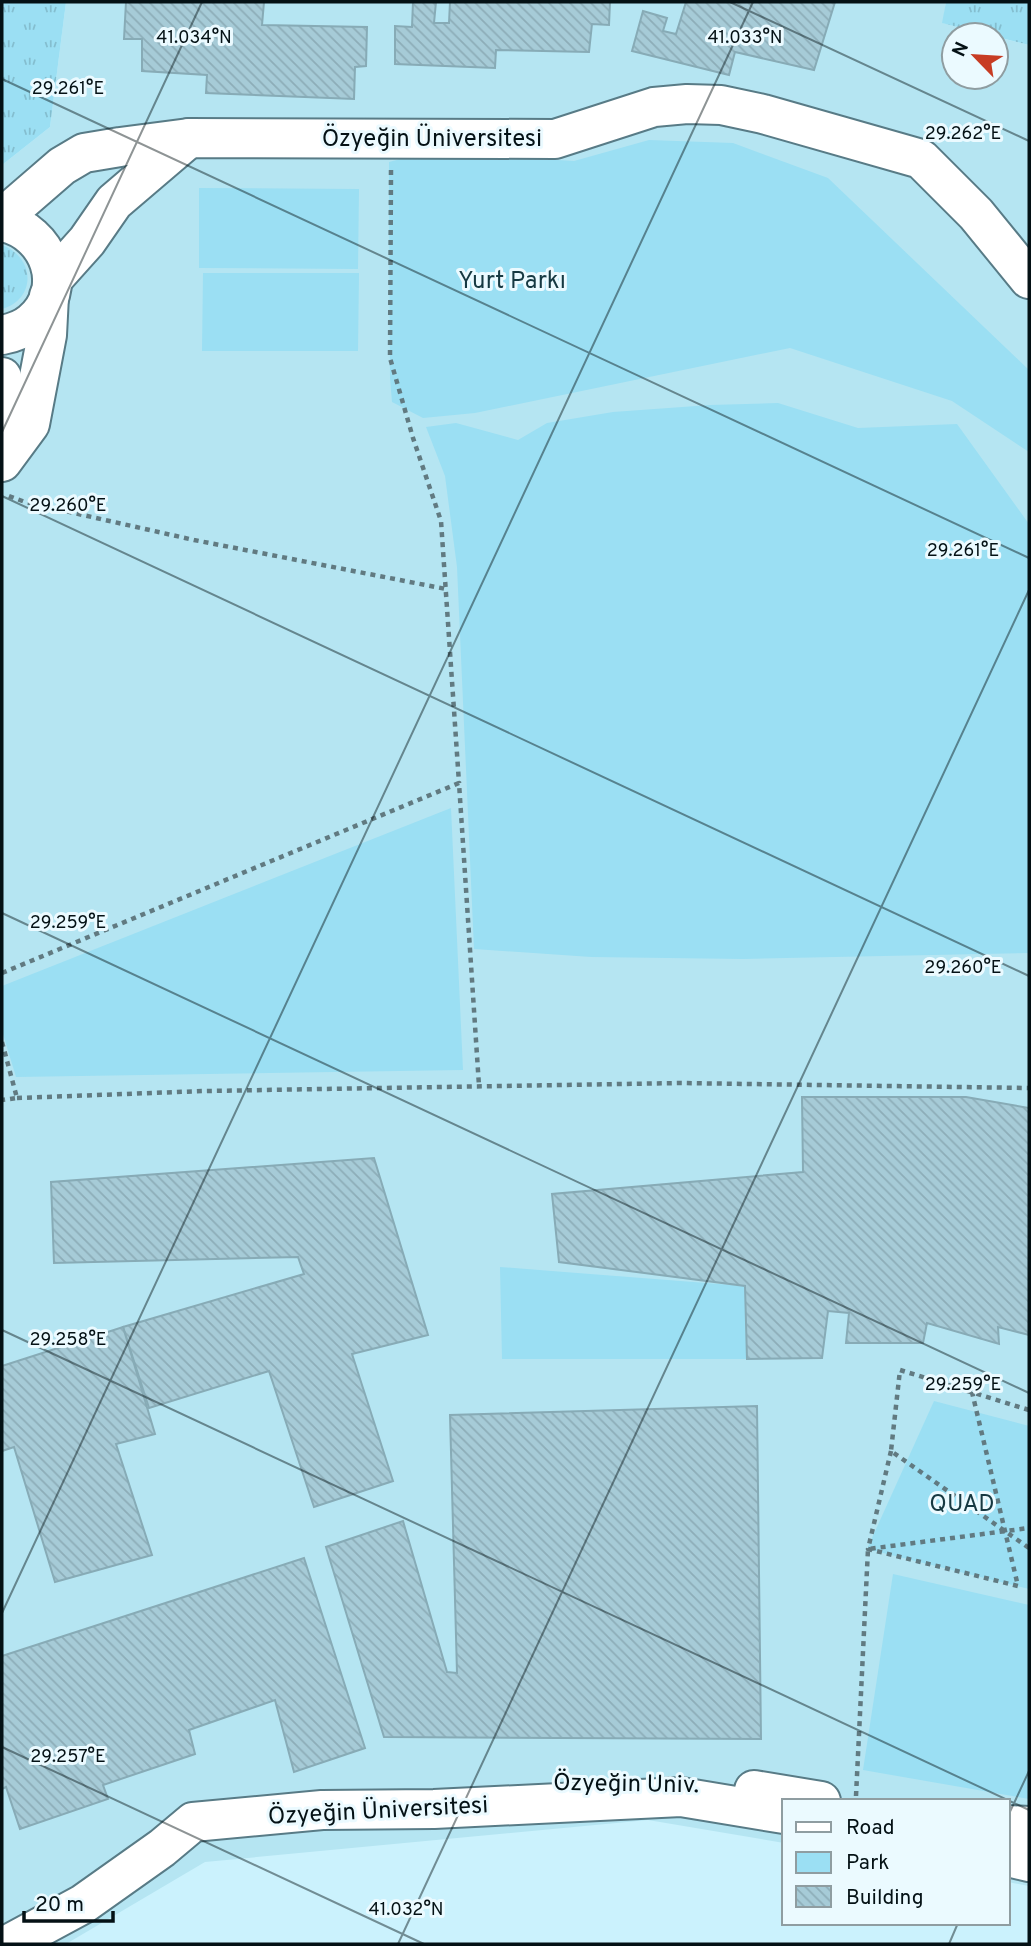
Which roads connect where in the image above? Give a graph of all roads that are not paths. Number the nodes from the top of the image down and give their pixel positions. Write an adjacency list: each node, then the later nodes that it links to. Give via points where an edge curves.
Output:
1 (189, 138): 2 (street, Özyeğin Üniversitesi, via 84,153 62,166); 3 (street, Özyeğin Üniversitesi, via 555,139 654,107 721,105 921,159 976,214); 4 (street, via 114,202)
2 (2, 220): 4 (street, via 31,234 42,247 50,263)
3 (1029, 279)
4 (51, 288): 5 (street, via 32,322); 7 (street, via 30,424)
5 (2, 335)
6 (2, 377): 7 (street, via 7,425)
7 (3, 471)
8 (808, 1799): 9 (street, Özyeğin Univ., via 679,1779 605,1777 457,1786 448,1795)
9 (452, 1807): 10 (street, Özyeğin Üniversitesi, via 681,1797); 15 (street, Özyeğin Üniversitesi, via 322,1810 192,1822 83,1904)
10 (782, 1814)
11 (1010, 1825): 12 (street)
12 (1029, 1826)
13 (1010, 1857): 14 (street)
14 (1029, 1862)
15 (9, 1944)

